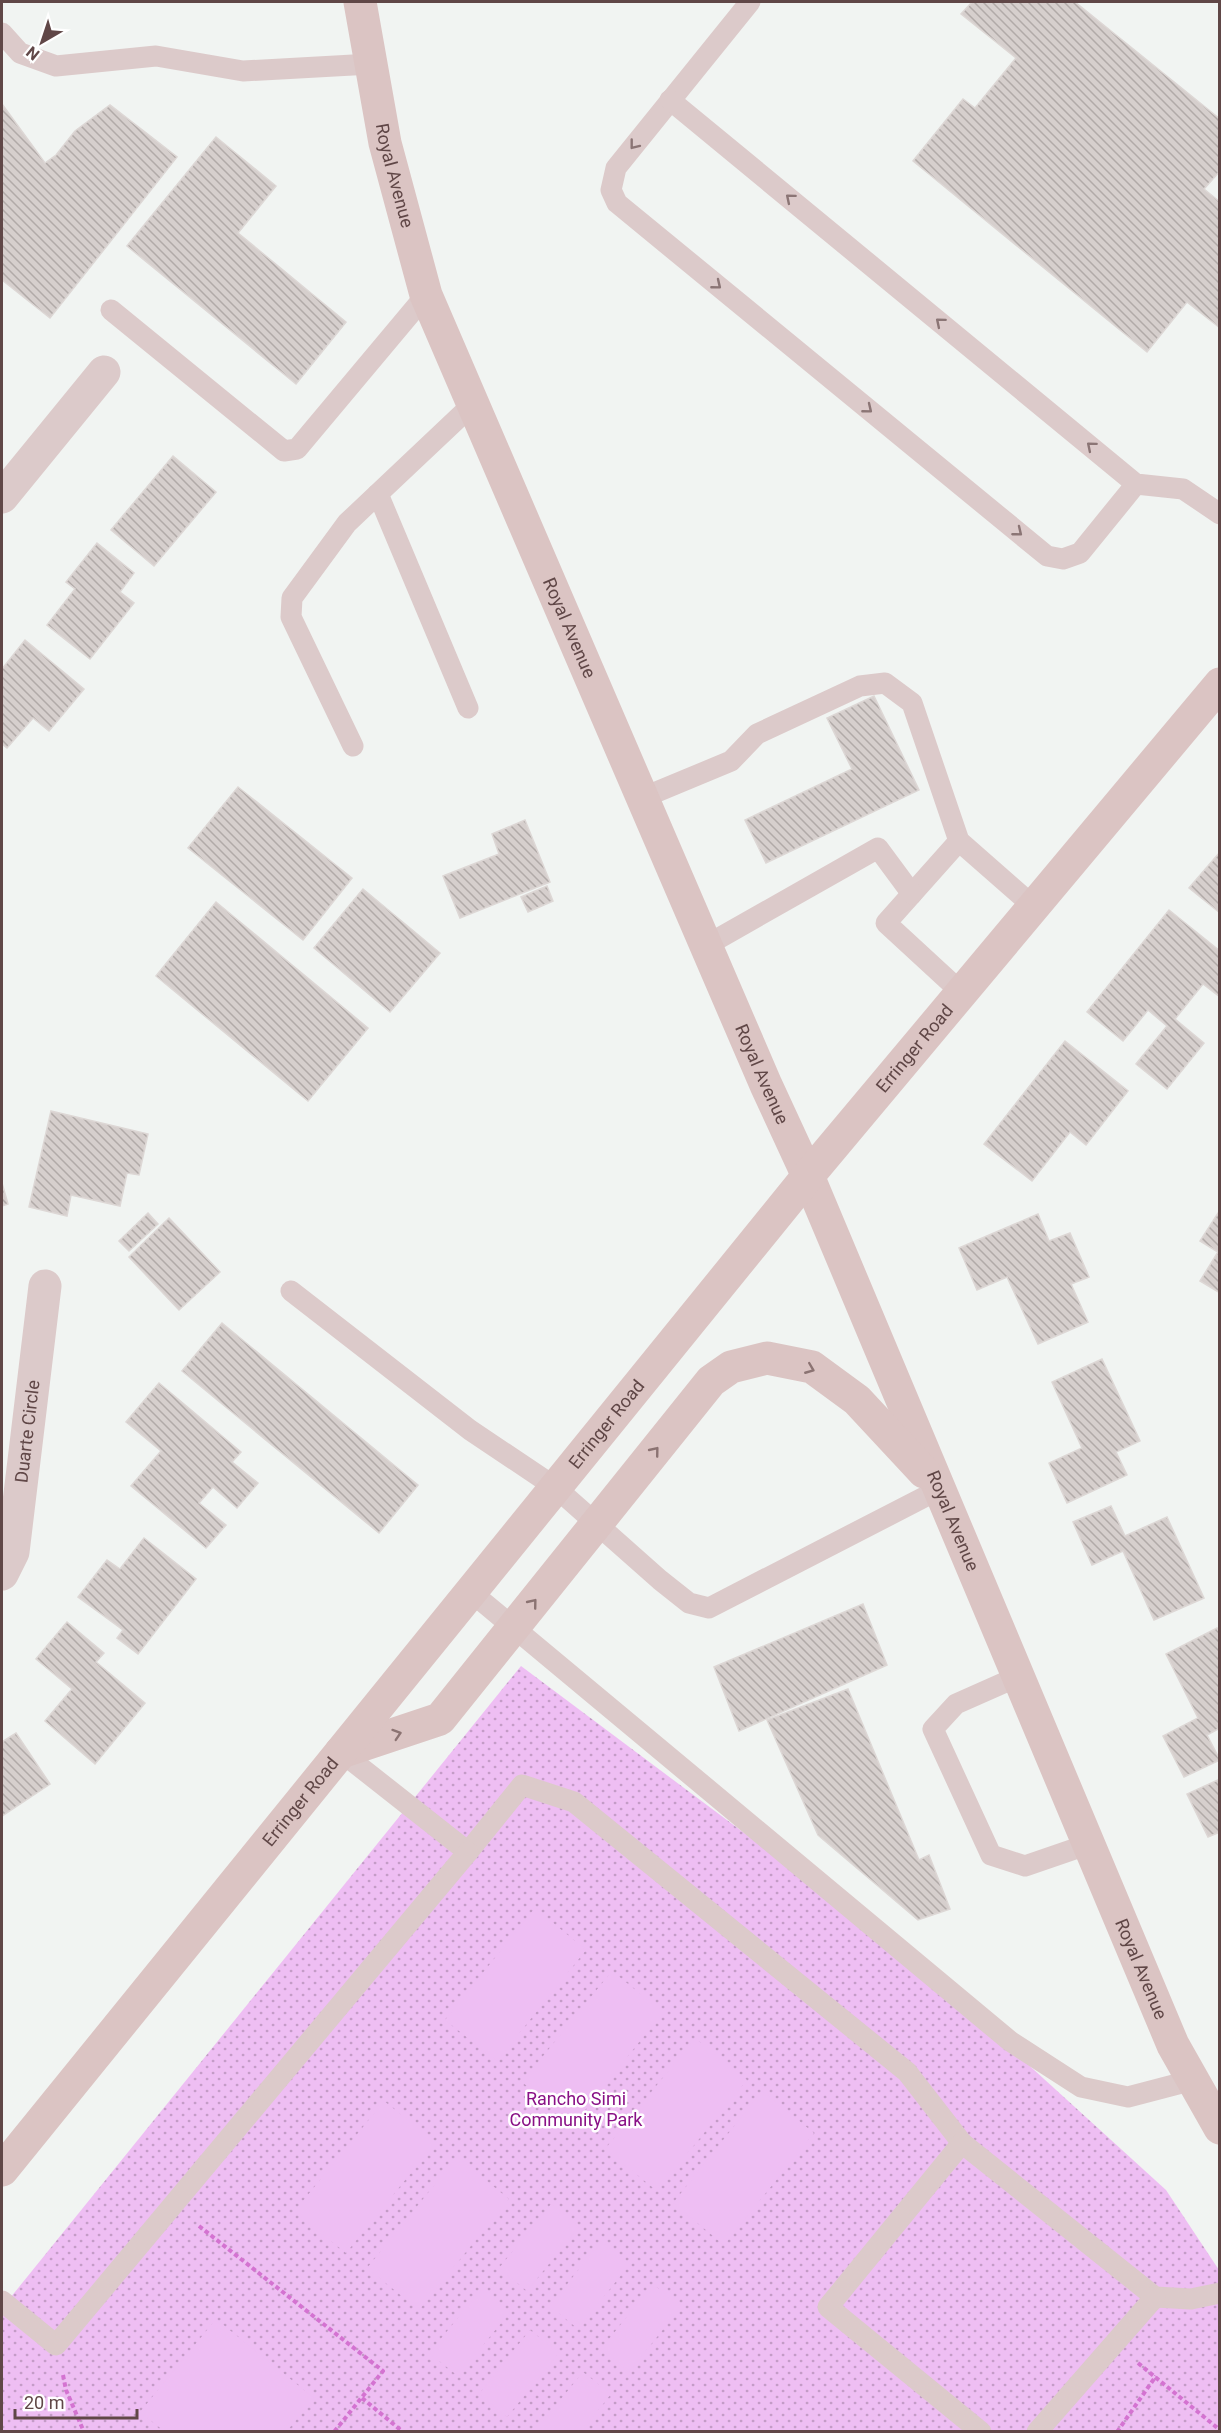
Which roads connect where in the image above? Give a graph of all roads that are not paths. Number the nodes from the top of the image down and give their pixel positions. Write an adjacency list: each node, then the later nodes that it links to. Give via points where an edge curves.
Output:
1 (360, 2): 4 (main road, Royal Avenue)
2 (750, 2): 5 (lane)
3 (2, 33): 4 (lane, via 20,53 56,66 156,56 243,71)
4 (371, 64): 6 (main road, Royal Avenue, via 385,143)
5 (670, 99): 10 (lane, one-way to 5); 10 (lane, one-way to 10, via 616,168 611,190 617,203 1047,556 1063,559 1080,553)
6 (426, 295): 7 (lane, via 297,449 284,451); 9 (main road, Royal Avenue)
7 (111, 310)
8 (104, 372): 12 (street)
9 (473, 404): 11 (lane); 17 (main road, Royal Avenue)
10 (1136, 484): 13 (lane, via 1183,489)
11 (378, 494): 15 (lane); 16 (lane, via 347,523 292,598 291,617)
12 (2, 498)
13 (1220, 514)
14 (1220, 684): 20 (main road, Erringer Road)
15 (468, 708)
16 (353, 746)
17 (642, 798): 18 (lane, via 731,761 757,734 860,686 885,683 912,703); 21 (main road, Royal Avenue)
18 (959, 841): 19 (lane); 20 (lane)
19 (912, 894): 21 (lane, via 878,848); 22 (lane, via 886,923)
20 (1033, 906): 22 (main road, Erringer Road)
21 (707, 945): 23 (main road, Royal Avenue)
22 (962, 993): 23 (main road, Erringer Road)
23 (808, 1176): 26 (main road, Erringer Road); 27 (main road, Royal Avenue)
24 (45, 1286): 29 (street, Duarte Circle, via 14,1552)
25 (291, 1291): 26 (lane, via 470,1430)
26 (555, 1487): 28 (lane); 30 (main road, Erringer Road)
27 (940, 1489): 28 (lane, via 709,1608 689,1603); 28 (main road, one-way to 27, via 711,1381 731,1367 767,1358 812,1367 857,1400); 32 (main road, Royal Avenue)
28 (597, 1524): 31 (main road, one-way to 28)
29 (2, 1574)
30 (471, 1592): 31 (lane); 33 (main road, Erringer Road)
31 (514, 1628): 33 (main road, one-way to 31, via 440,1719); 36 (lane, via 1010,2042 1081,2087 1128,2097)
32 (1019, 1676): 34 (main road, Royal Avenue); 34 (lane, via 956,1704 933,1729 991,1855 1025,1866)
33 (341, 1752): 35 (lane); 39 (main road, Erringer Road)
34 (1089, 1844): 36 (main road, Royal Avenue, via 1173,2045)
35 (468, 1852): 38 (lane, via 522,1785 574,1802 907,2072); 42 (lane, via 56,2344)
36 (1193, 2080): 37 (main road, Royal Avenue)
37 (1220, 2128)
38 (962, 2142): 41 (lane); 43 (lane, via 828,2307)
39 (2, 2170)
40 (1220, 2293): 41 (lane, via 1191,2299)
41 (1155, 2297): 44 (lane)
42 (2, 2301)
43 (981, 2432)
44 (1036, 2432)

